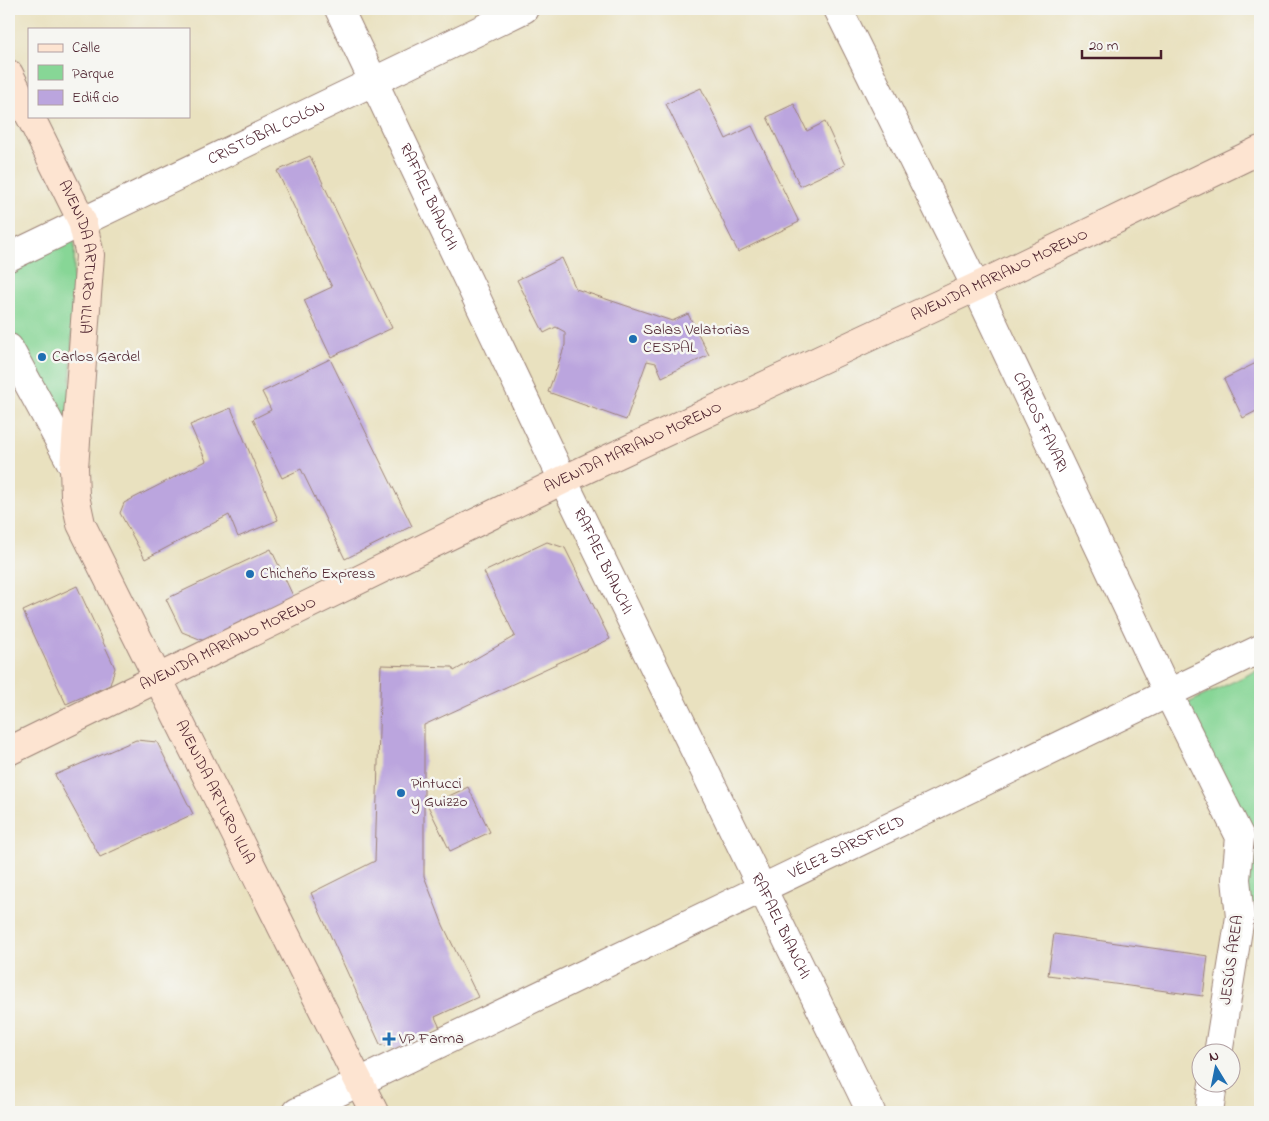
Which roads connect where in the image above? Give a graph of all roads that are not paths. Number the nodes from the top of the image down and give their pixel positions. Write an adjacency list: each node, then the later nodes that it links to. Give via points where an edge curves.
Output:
1 (339, 9): 5 (street, RAFAEL BIANCHI)
2 (524, 9): 5 (street, CRISTÓBAL COLÓN)
3 (838, 9): 11 (street, CARLOS FAVARI)
4 (9, 74): 6 (main road, AVENIDA ARTURO ILLIA)
5 (373, 81): 9 (street, CRISTÓBAL COLÓN); 14 (street, RAFAEL BIANCHI)
6 (28, 113)
7 (30, 118): 9 (main road, AVENIDA ARTURO ILLIA)
8 (1260, 150): 11 (main road, AVENIDA MARIANO MORENO)
9 (82, 221): 10 (street, CRISTÓBAL COLÓN); 13 (main road, AVENIDA ARTURO ILLIA, via 90,255)
10 (9, 257)
11 (976, 287): 14 (main road, AVENIDA MARIANO MORENO); 17 (street, CARLOS FAVARI)
12 (9, 348): 13 (street, AVENIDA ARTURO ILLIA)
13 (74, 468): 16 (main road, AVENIDA ARTURO ILLIA, via 81,524)
14 (563, 480): 16 (main road, AVENIDA MARIANO MORENO); 20 (street, RAFAEL BIANCHI)
15 (1260, 649): 17 (street, VÉLEZ SARSFIELD)
16 (158, 679): 18 (main road, AVENIDA MARIANO MORENO); 23 (main road, AVENIDA ARTURO ILLIA)
17 (1168, 693): 19 (street, CARLOS FAVARI); 20 (street, VÉLEZ SARSFIELD)
18 (9, 751)
19 (1240, 837): 21 (street, JESÚS ÁREA, via 1236,879)
20 (761, 889): 23 (street, VÉLEZ SARSFIELD); 27 (street, RAFAEL BIANCHI)
21 (1250, 918): 22 (street, JESÚS ÁREA)
22 (1220, 1044)
23 (360, 1082): 25 (street, VÉLEZ SARSFIELD); 26 (main road, AVENIDA ARTURO ILLIA)
24 (1211, 1094): 28 (street)
25 (297, 1112)
26 (374, 1112)
27 (871, 1112)
28 (1208, 1112)

